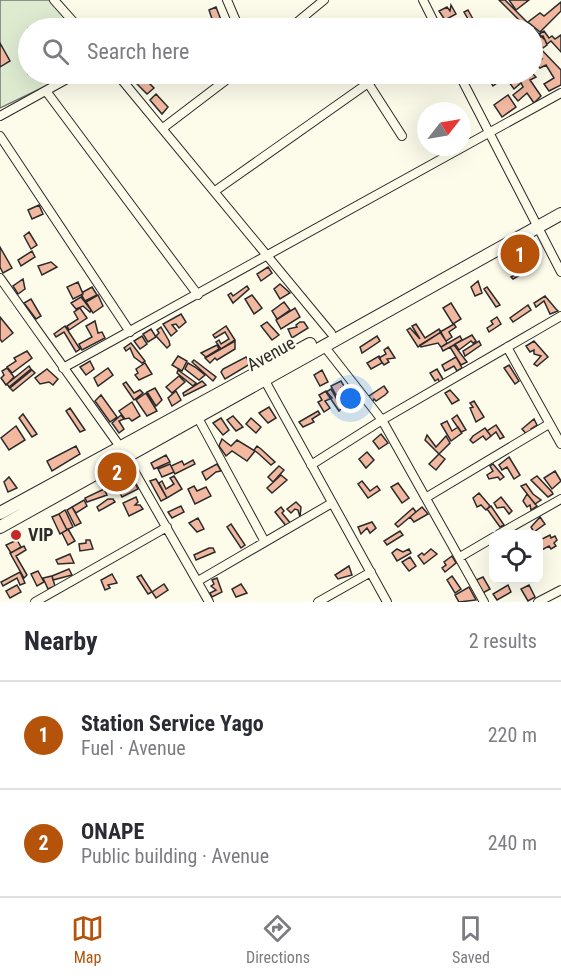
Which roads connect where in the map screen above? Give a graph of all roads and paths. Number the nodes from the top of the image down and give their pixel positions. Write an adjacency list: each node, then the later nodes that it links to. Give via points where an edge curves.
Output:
1 (227, 0): 6 (street)
2 (324, 0): 7 (street)
3 (423, 0): 8 (street)
4 (56, 1): 5 (street)
5 (70, 18)
6 (235, 18)
7 (302, 18)
8 (431, 18)
9 (58, 84): 15 (street)
10 (126, 84): 18 (street)
11 (221, 84): 18 (street)
12 (367, 84): 22 (street)
13 (369, 84): 21 (street)
14 (465, 84): 19 (street)
15 (46, 91): 17 (street); 29 (street)
16 (561, 93): 19 (street)
17 (0, 116)
18 (163, 128): 22 (street)
19 (491, 132): 25 (street); 26 (street)
20 (0, 136): 31 (street)
21 (402, 136)
22 (215, 191): 26 (street)
23 (561, 206): 25 (highway)
24 (561, 214): 25 (highway, Avenue)
25 (535, 224): 27 (street); 32 (highway); 33 (highway, Avenue)
26 (268, 256): 29 (street); 32 (street)
27 (561, 272)
28 (0, 278): 35 (street)
29 (198, 296): 31 (street)
30 (561, 316): 34 (street)
31 (130, 332): 35 (street)
32 (331, 333): 41 (highway)
33 (324, 346): 36 (highway, Avenue); 38 (street)
34 (507, 347): 38 (street); 39 (street)
35 (63, 368): 41 (street)
36 (264, 379): 37 (highway, Avenue); 42 (street)
37 (197, 416): 41 (highway, Avenue); 51 (street)
38 (382, 420): 42 (street); 43 (street)
39 (549, 424): 40 (street); 43 (street)
40 (561, 444)
41 (124, 452): 46 (highway); 47 (highway, Avenue); 48 (street)
42 (311, 465): 45 (street)
43 (427, 497): 52 (street)
44 (561, 499): 49 (street)
45 (332, 503): 51 (street); 53 (street)
46 (0, 513)
47 (0, 527)
48 (167, 527): 54 (street); 56 (street)
49 (506, 530)
50 (489, 540): 52 (street)
51 (265, 543): 54 (street)
52 (460, 557): 60 (street)
53 (370, 572): 58 (street); 59 (street)
54 (198, 581): 57 (street)
55 (561, 591): 61 (street)
56 (35, 602)
57 (209, 602)
58 (318, 602)
59 (387, 602)
60 (484, 602)
61 (538, 602)

